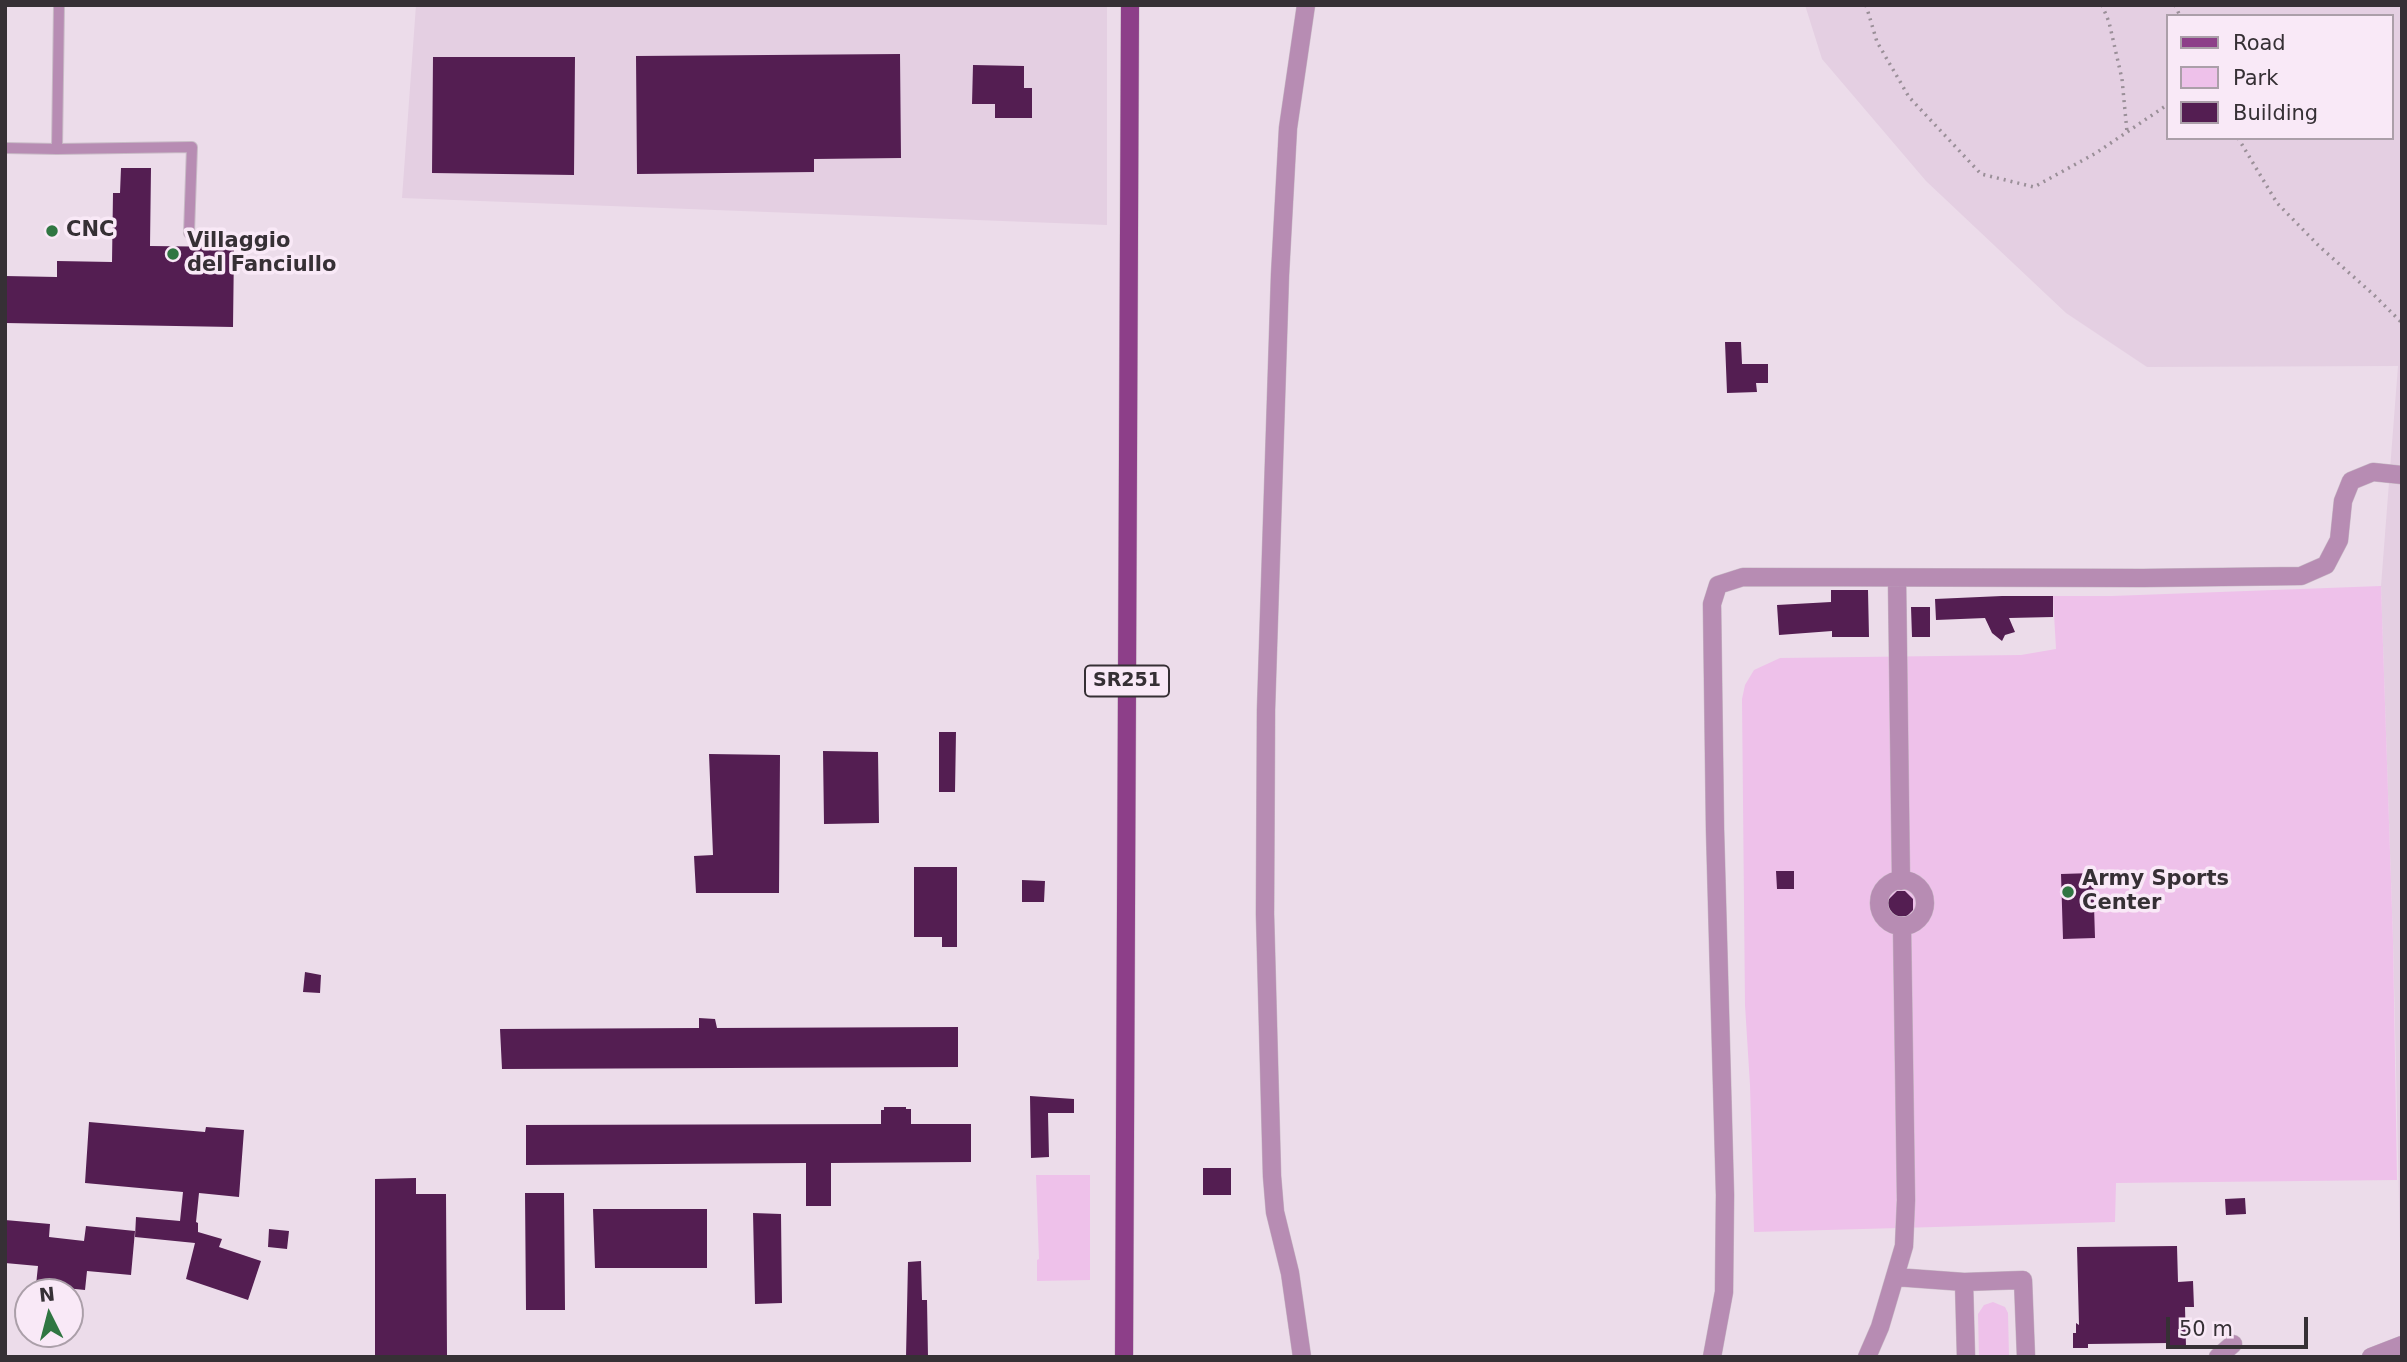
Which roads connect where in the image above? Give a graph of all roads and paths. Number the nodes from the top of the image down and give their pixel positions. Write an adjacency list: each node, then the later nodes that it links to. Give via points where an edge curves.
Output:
1 (59, 5): 10 (lane)
2 (1130, 5): 21 (main road, SR251)
3 (1306, 5): 22 (street, via 1288,128 1280,275 1265,887 1272,1176)
4 (1866, 5): 7 (path, via 1877,42 1909,97 1981,174 2034,187)
5 (2102, 5): 7 (path, via 2122,79)
6 (2166, 105): 7 (path)
7 (2127, 132)
8 (2239, 140): 12 (path, via 2277,202)
9 (5, 148): 10 (lane)
10 (57, 149): 11 (lane, via 192,147)
11 (189, 233)
12 (2402, 323)
13 (2402, 475): 14 (street, via 2373,471 2351,481 2343,501 2339,540 2326,565 2301,576)
14 (1897, 578): 15 (street); 23 (street, via 1743,577 1718,585 1712,604 1725,1195 1724,1292)
15 (1901, 881): 16 (street, via 1888,885 1879,904 1889,922); 16 (street, via 1916,886 1924,907 1917,921)
16 (1902, 926): 17 (street, via 1906,1200 1904,1246)
17 (1895, 1277): 18 (street); 24 (street)
18 (1964, 1282): 25 (street); 26 (street, via 2023,1280)
19 (2233, 1344): 27 (street)
20 (2402, 1345): 28 (street)
21 (1124, 1357)
22 (1302, 1357)
23 (1712, 1357)
24 (1867, 1357)
25 (1966, 1357)
26 (2026, 1357)
27 (2218, 1357)
28 (2371, 1357)

